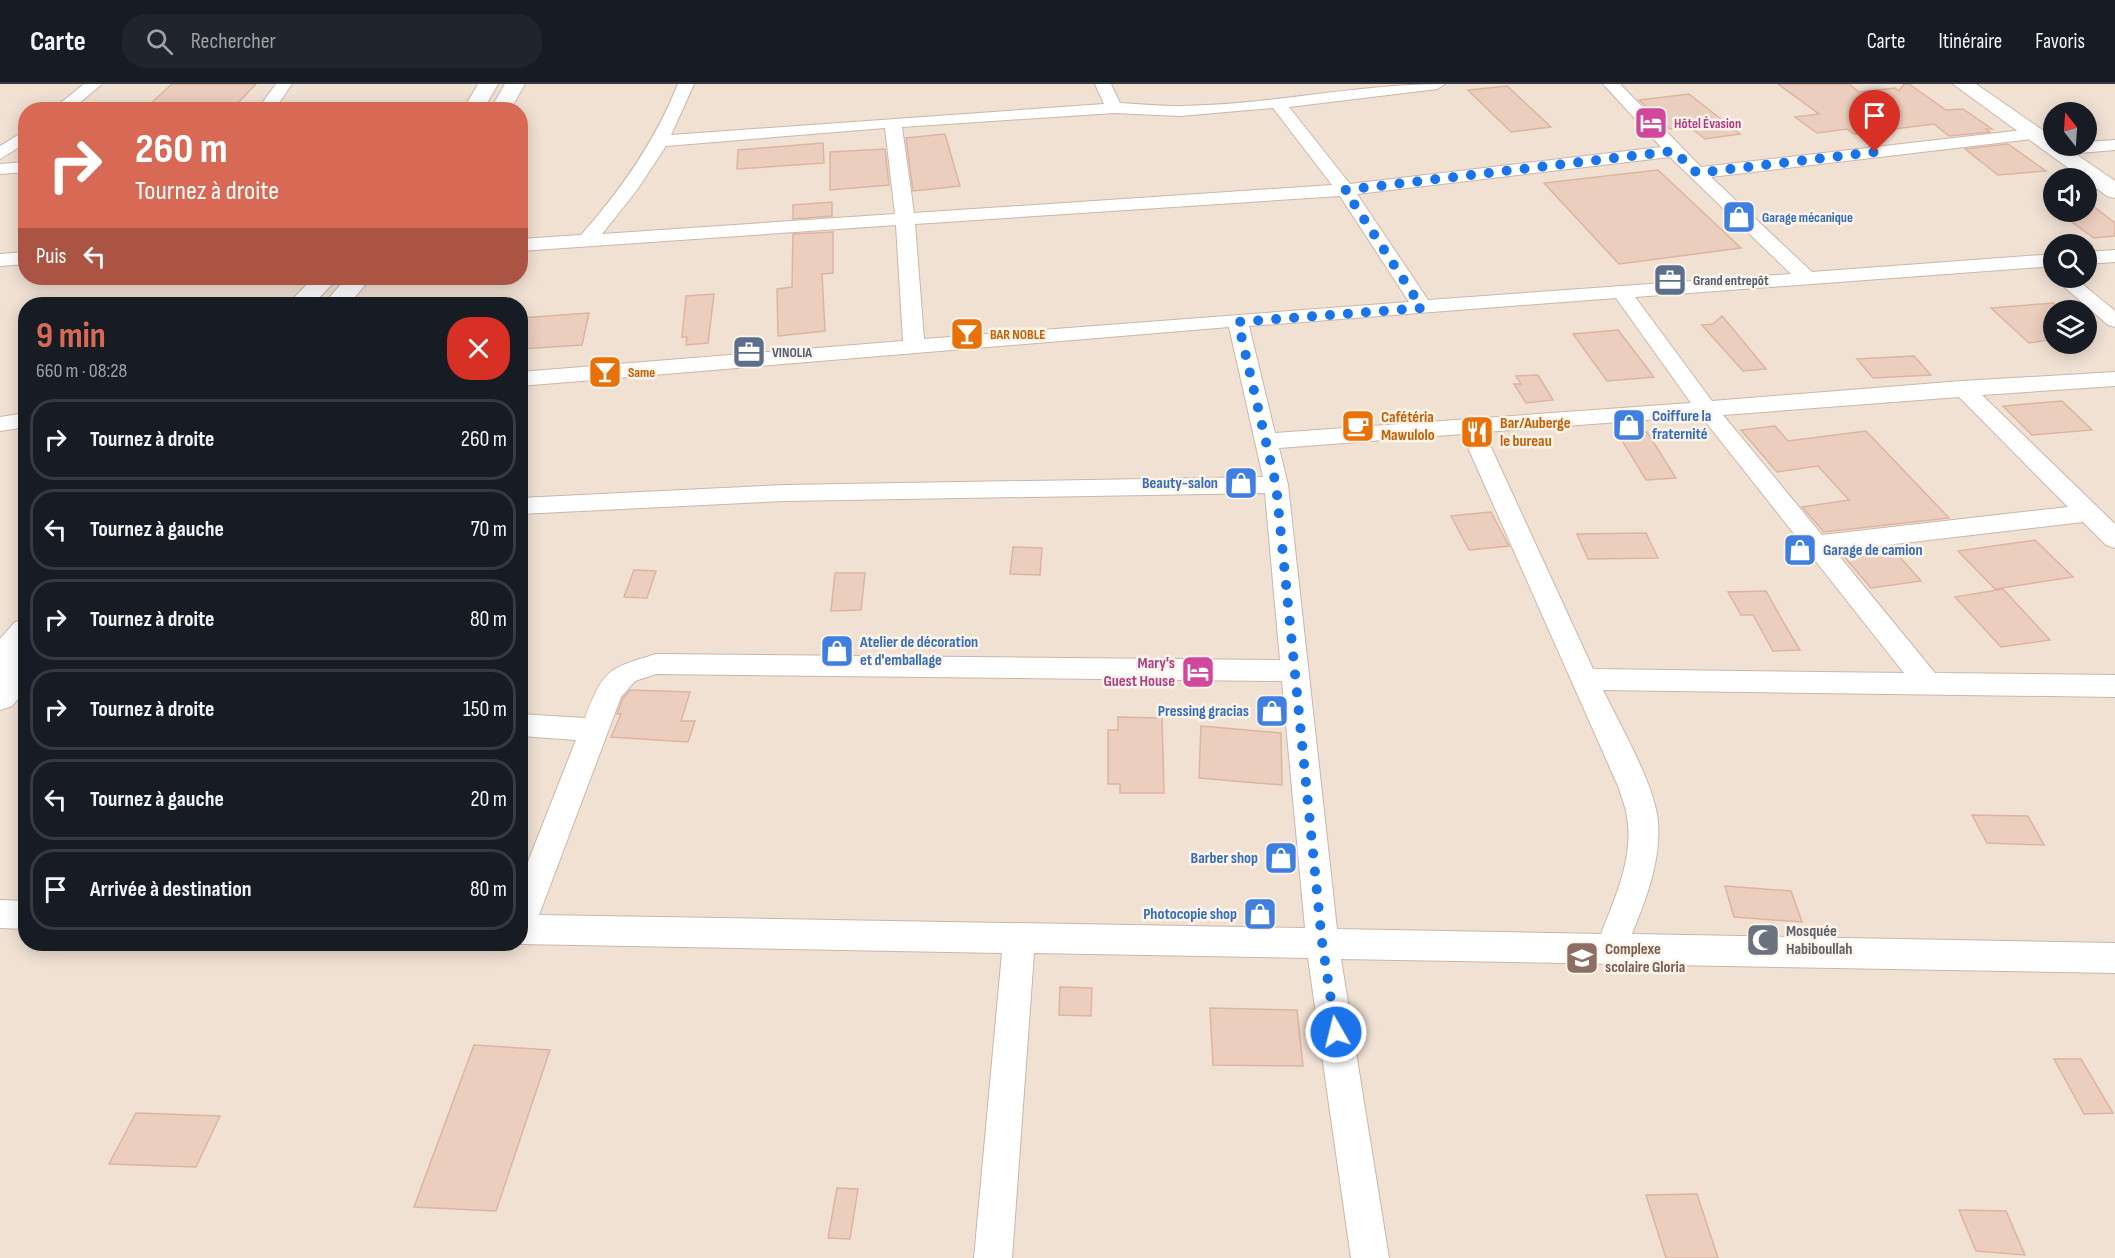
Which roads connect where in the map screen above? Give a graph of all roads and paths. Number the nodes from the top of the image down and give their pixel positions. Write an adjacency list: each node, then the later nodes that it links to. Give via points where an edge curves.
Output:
1 (94, 84): 11 (street)
2 (284, 84): 12 (street)
3 (488, 84): 13 (main road)
4 (515, 84): 14 (main road)
5 (686, 84): 20 (street)
6 (1103, 84): 16 (street)
7 (1437, 84): 15 (street)
8 (1634, 84): 10 (street)
9 (1963, 84): 18 (main road)
10 (1612, 85): 24 (street)
11 (70, 102)
12 (272, 102)
13 (478, 102)
14 (505, 102)
15 (1277, 103): 16 (street, via 1180,111); 30 (street)
16 (1114, 108): 17 (street)
17 (893, 123): 20 (street); 32 (street)
18 (2032, 134): 21 (main road); 29 (street)
19 (18, 141): 25 (street)
20 (660, 141): 33 (street, via 634,183)
21 (2043, 142)
22 (2115, 146): 23 (street)
23 (2097, 147)
24 (1674, 151): 29 (street); 30 (street)
25 (0, 154)
26 (2064, 156): 31 (main road)
27 (18, 168): 28 (street)
28 (0, 169)
29 (1697, 173): 40 (street)
30 (1345, 190): 32 (street); 47 (street)
31 (2115, 191)
32 (904, 220): 33 (street); 50 (street)
33 (586, 241): 34 (street)
34 (528, 245)
35 (2115, 256): 36 (street)
36 (2097, 257)
37 (18, 259): 38 (street)
38 (0, 260)
39 (2043, 263): 40 (street)
40 (1808, 279): 44 (street)
41 (319, 285): 45 (main road)
42 (353, 285): 46 (main road)
43 (2076, 288): 48 (street)
44 (1621, 292): 47 (street); 54 (street)
45 (307, 297)
46 (342, 297)
47 (1422, 308): 49 (street)
48 (2115, 321)
49 (1238, 322): 50 (street); 60 (street)
50 (914, 346): 51 (street)
51 (528, 378)
52 (2115, 379): 53 (street)
53 (1962, 388): 54 (street); 63 (street)
54 (1706, 407): 57 (street); 65 (street)
55 (18, 421): 56 (street)
56 (0, 424)
57 (1470, 426): 60 (street); 68 (street)
58 (0, 434): 59 (street)
59 (18, 434)
60 (1268, 441): 61 (street)
61 (1276, 485): 62 (street, via 784,493); 67 (street)
62 (528, 507)
63 (2087, 513): 64 (street); 65 (street)
64 (2115, 539)
65 (1814, 545): 70 (street)
66 (18, 658): 69 (main road)
67 (1296, 671): 73 (street, via 656,664 625,674 609,692); 79 (street)
68 (1584, 679): 70 (street); 80 (street, via 1633,786 1643,821 1643,843 1633,891)
69 (11, 681)
70 (1927, 682): 71 (street)
71 (2115, 686)
72 (528, 726): 73 (street)
73 (596, 730): 74 (street)
74 (528, 904)
75 (0, 914): 76 (street)
76 (18, 915)
77 (528, 929): 78 (street)
78 (1019, 937): 79 (street); 82 (street)
79 (1322, 942): 80 (street); 83 (street)
80 (1611, 948): 81 (street)
81 (2115, 958)
82 (993, 1258)
83 (1370, 1258)

